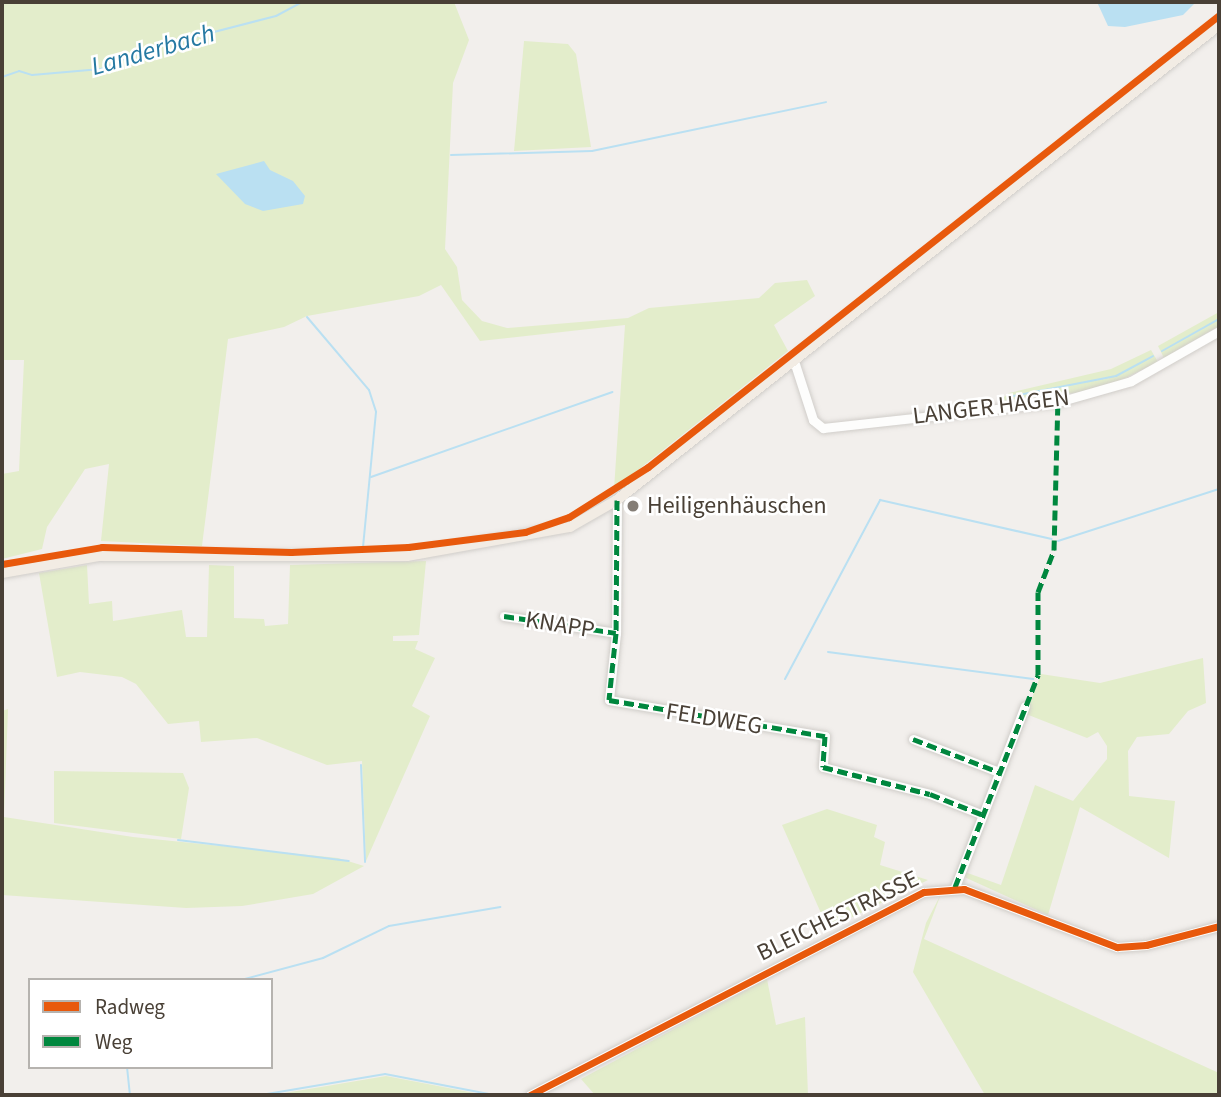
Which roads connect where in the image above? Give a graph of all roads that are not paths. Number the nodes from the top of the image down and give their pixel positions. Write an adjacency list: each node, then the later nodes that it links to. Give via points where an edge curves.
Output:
1 (1219, 25): 3 (main road)
2 (1219, 331): 3 (street, LANGER HAGEN, via 1131,380 1058,402 823,428 813,420)
3 (794, 361): 4 (main road)
4 (617, 500): 5 (main road, via 570,527 436,553 324,559 99,556); 7 (street, FELDWEG)
5 (2, 573)
6 (503, 616): 7 (street, KNAPP)
7 (616, 634): 11 (street, FELDWEG, via 607,694 614,703 825,736 823,767 930,794)
8 (1026, 706): 10 (street)
9 (913, 739): 10 (street)
10 (999, 772): 11 (street)
11 (981, 814): 12 (street)
12 (955, 887): 13 (street, BLEICHESTRASSE, via 1116,947 1146,945); 14 (street, BLEICHESTRASSE, via 909,897)
13 (1219, 926)
14 (530, 1095)

